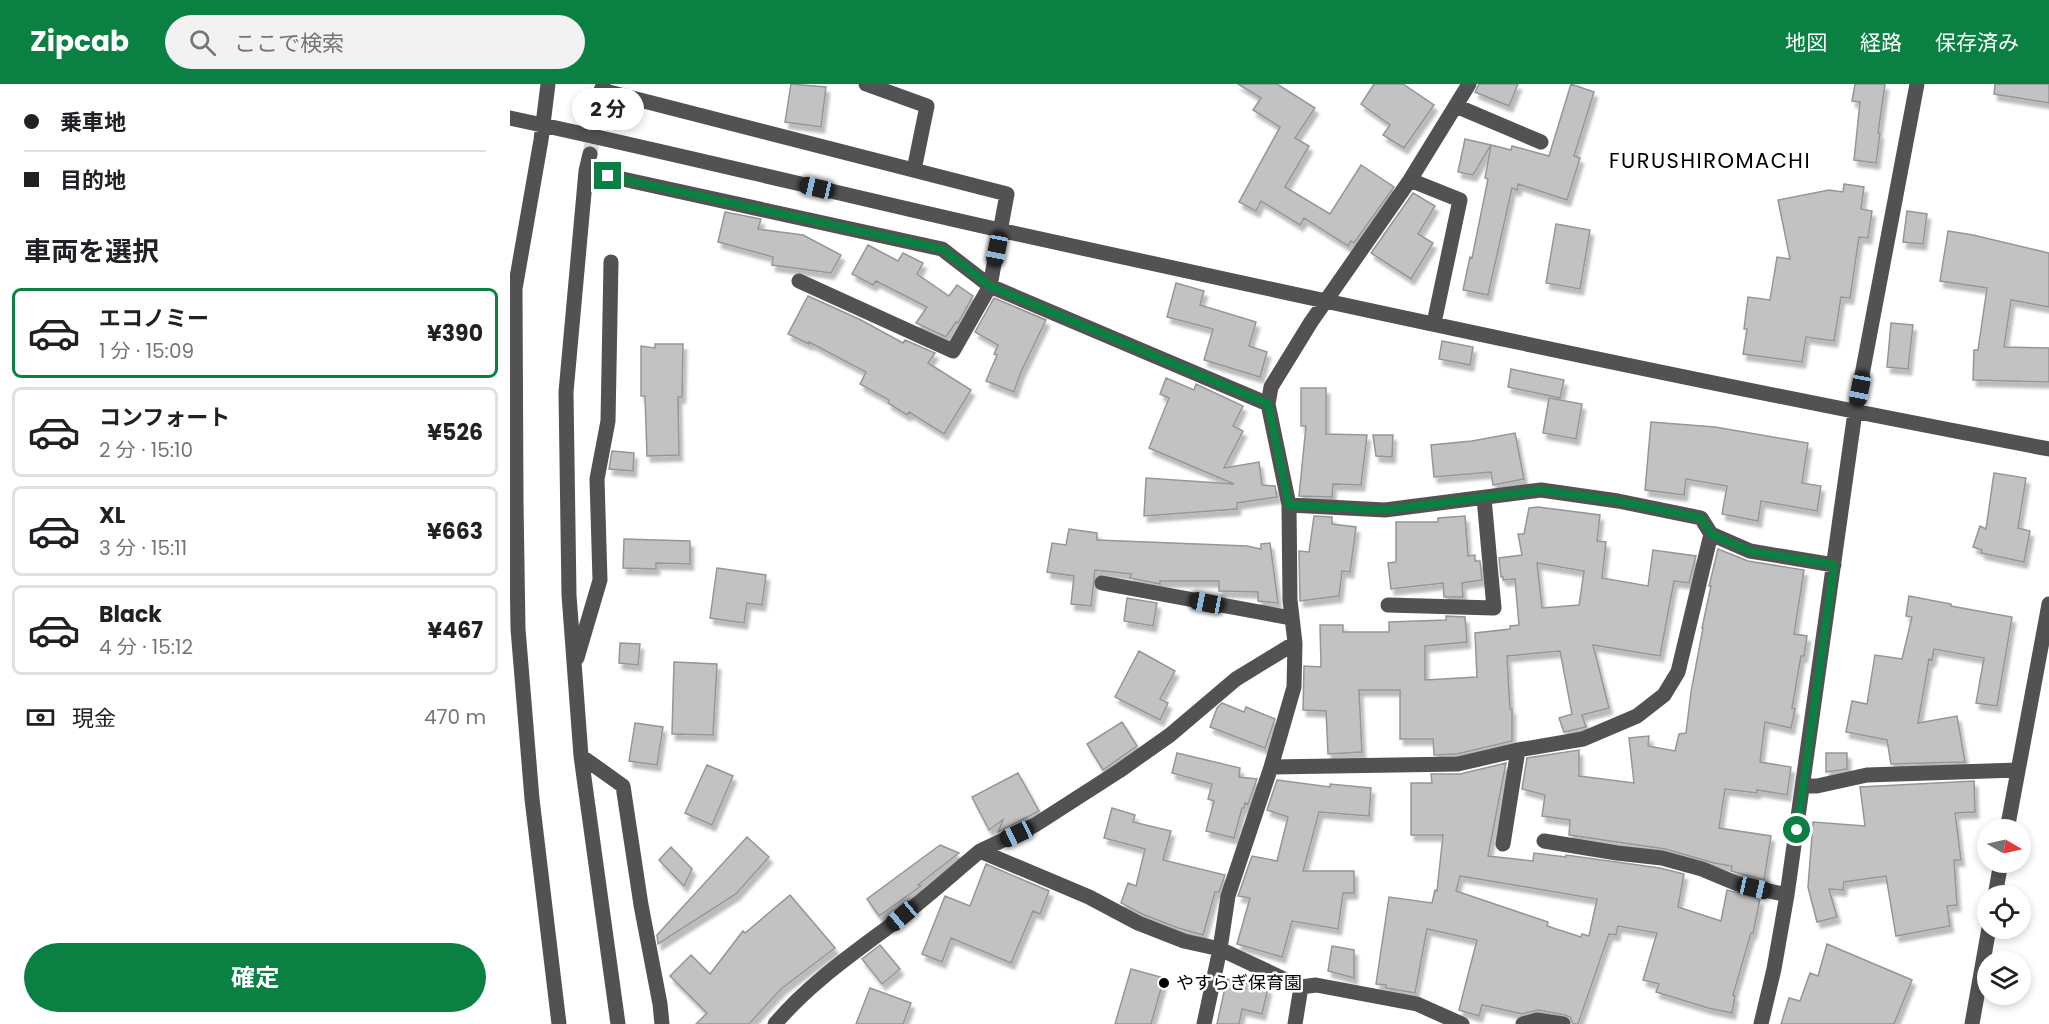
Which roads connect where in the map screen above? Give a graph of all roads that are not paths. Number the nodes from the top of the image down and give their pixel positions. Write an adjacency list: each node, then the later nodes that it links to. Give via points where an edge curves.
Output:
1 (548, 84): 9 (street)
2 (866, 84): 12 (street, via 927,106)
3 (1469, 84): 6 (street)
4 (1917, 84): 22 (street)
5 (602, 87): 7 (street); 12 (street)
6 (1456, 106): 10 (street); 14 (street)
7 (597, 110)
8 (510, 118): 9 (street)
9 (543, 125): 15 (street); 48 (street, via 515,289 518,629 532,800)
10 (1541, 142)
11 (590, 154): 13 (street)
12 (914, 170): 15 (street, via 1007,194)
13 (586, 171): 18 (street, via 942,249); 33 (street, via 566,392)
14 (1410, 180): 19 (street); 20 (street, via 1460,200)
15 (1000, 230): 18 (street); 19 (street)
16 (611, 262): 33 (street, via 608,421 597,479 600,580)
17 (799, 280): 18 (street, via 953,351)
18 (990, 286): 21 (street)
19 (1325, 301): 20 (street); 21 (street, via 1271,387)
20 (1434, 324): 22 (street)
21 (1268, 404): 25 (street)
22 (1855, 412): 23 (street); 27 (street)
23 (2049, 449)
24 (1484, 498): 25 (street, via 1385,510); 26 (street, via 1541,490 1618,501 1701,518); 30 (street, via 1494,608)
25 (1289, 505): 31 (street)
26 (1711, 534): 27 (street, via 1750,551); 34 (street, via 1678,672 1664,695 1637,716 1583,739)
27 (1834, 565): 38 (street)
28 (1102, 583): 31 (street)
29 (2049, 604): 37 (street)
30 (1388, 605)
31 (1291, 618): 32 (street)
32 (1295, 644): 36 (street, via 1294,687); 42 (street, via 1236,679 1170,735 1110,777 1035,825)
33 (574, 667): 35 (street)
34 (1518, 750): 36 (street, via 1458,764); 41 (street)
35 (582, 756): 47 (street, via 623,786 640,905); 49 (street)
36 (1270, 767): 45 (street, via 1228,896)
37 (2018, 770): 38 (street, via 1867,775); 39 (street)
38 (1804, 786): 43 (street)
39 (2009, 819)
40 (1544, 841): 43 (street, via 1662,858 1738,884)
41 (1503, 844)
42 (980, 851): 45 (street, via 1089,897 1138,923 1184,941); 52 (street, via 840,963 790,1006)
43 (1788, 895): 58 (street)
44 (1987, 939): 59 (street)
45 (1220, 949): 46 (street); 53 (street)
46 (1301, 987): 54 (street); 55 (street, via 1316,985 1417,1004)
47 (660, 1004): 50 (street); 51 (street)
48 (559, 1024)
49 (618, 1024)
50 (653, 1024)
51 (662, 1024)
52 (776, 1024)
53 (1204, 1024)
54 (1295, 1024)
55 (1462, 1024)
56 (1523, 1024): 57 (street, via 1537,1020)
57 (1563, 1024)
58 (1761, 1024)
59 (1972, 1024)

